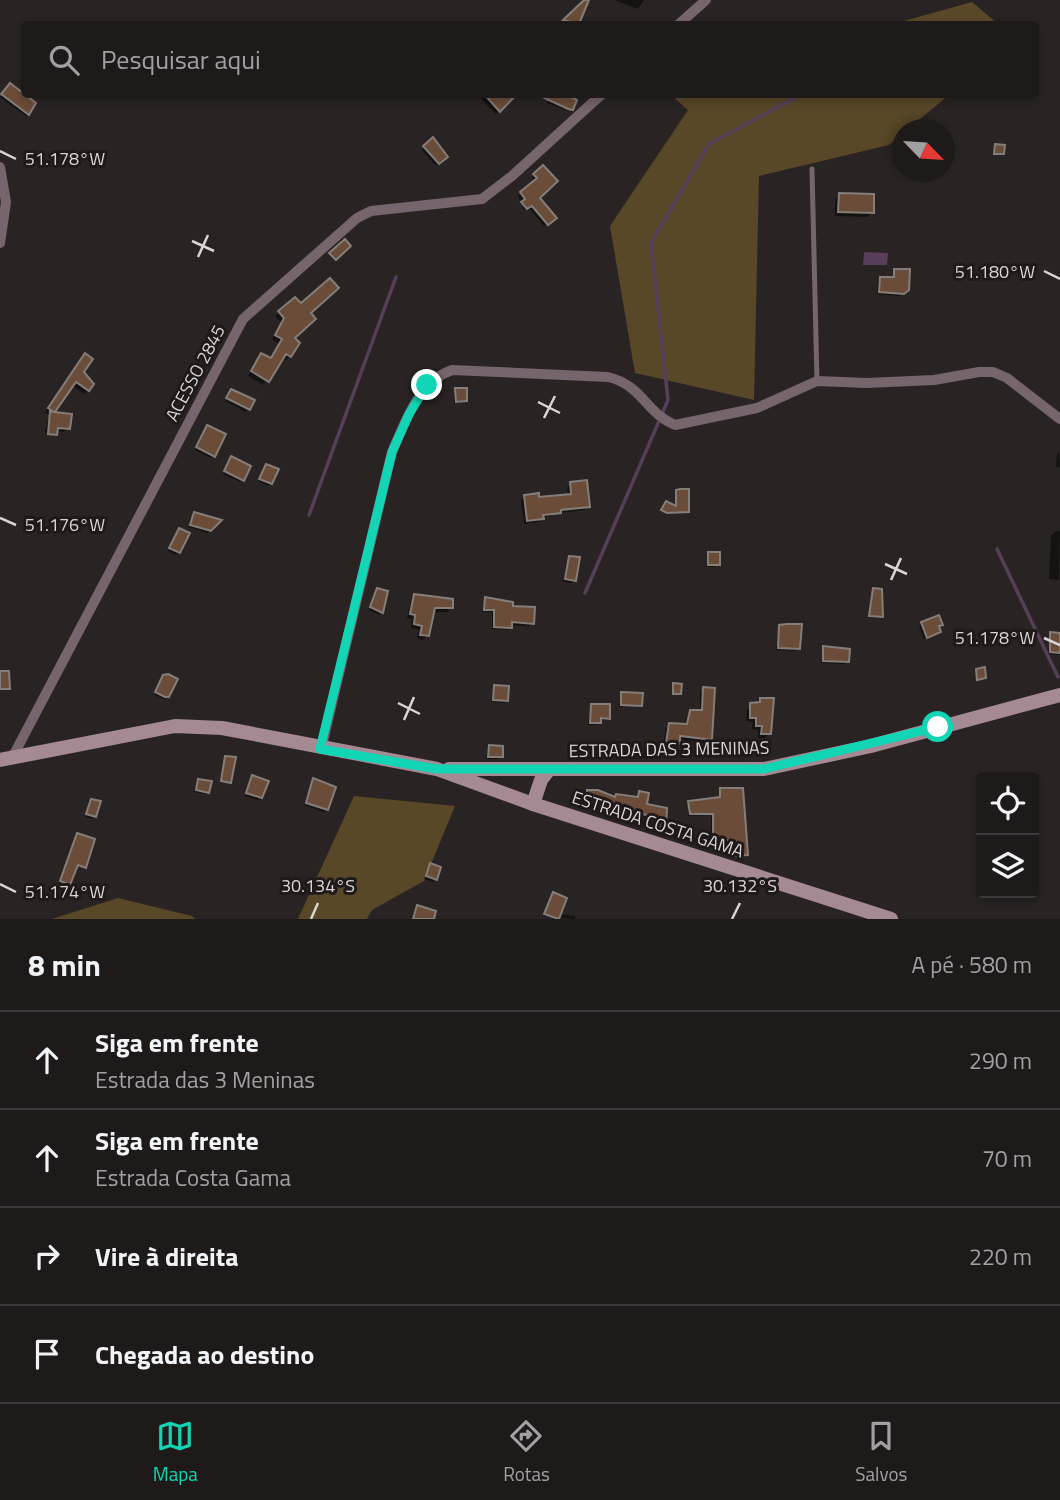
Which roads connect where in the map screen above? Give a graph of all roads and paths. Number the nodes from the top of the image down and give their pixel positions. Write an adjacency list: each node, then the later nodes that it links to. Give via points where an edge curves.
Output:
1 (706, 0): 2 (street)
2 (682, 21)
3 (598, 98): 11 (street, ACESSO 2845, via 482,199 372,211 357,218 243,319)
4 (0, 167): 6 (street, via 6,202)
5 (812, 169): 7 (lane)
6 (0, 243)
7 (817, 381): 8 (street, via 934,380 993,372); 10 (street, via 757,408 675,425 655,412 635,388 608,377 452,370 438,375 409,414 392,452)
8 (1060, 419)
9 (1060, 695): 13 (main road, ESTRADA DAS 3 MENINAS, via 871,746 764,769)
10 (320, 749): 11 (main road, ESTRADA COSTA GAMA, via 222,728 175,726); 12 (main road, ESTRADA COSTA GAMA)
11 (6, 759)
12 (437, 769): 13 (main road, ESTRADA DAS 3 MENINAS); 14 (main road, ESTRADA COSTA GAMA)
13 (548, 771): 14 (main road)
14 (533, 804): 15 (main road, ESTRADA COSTA GAMA)
15 (891, 919)

